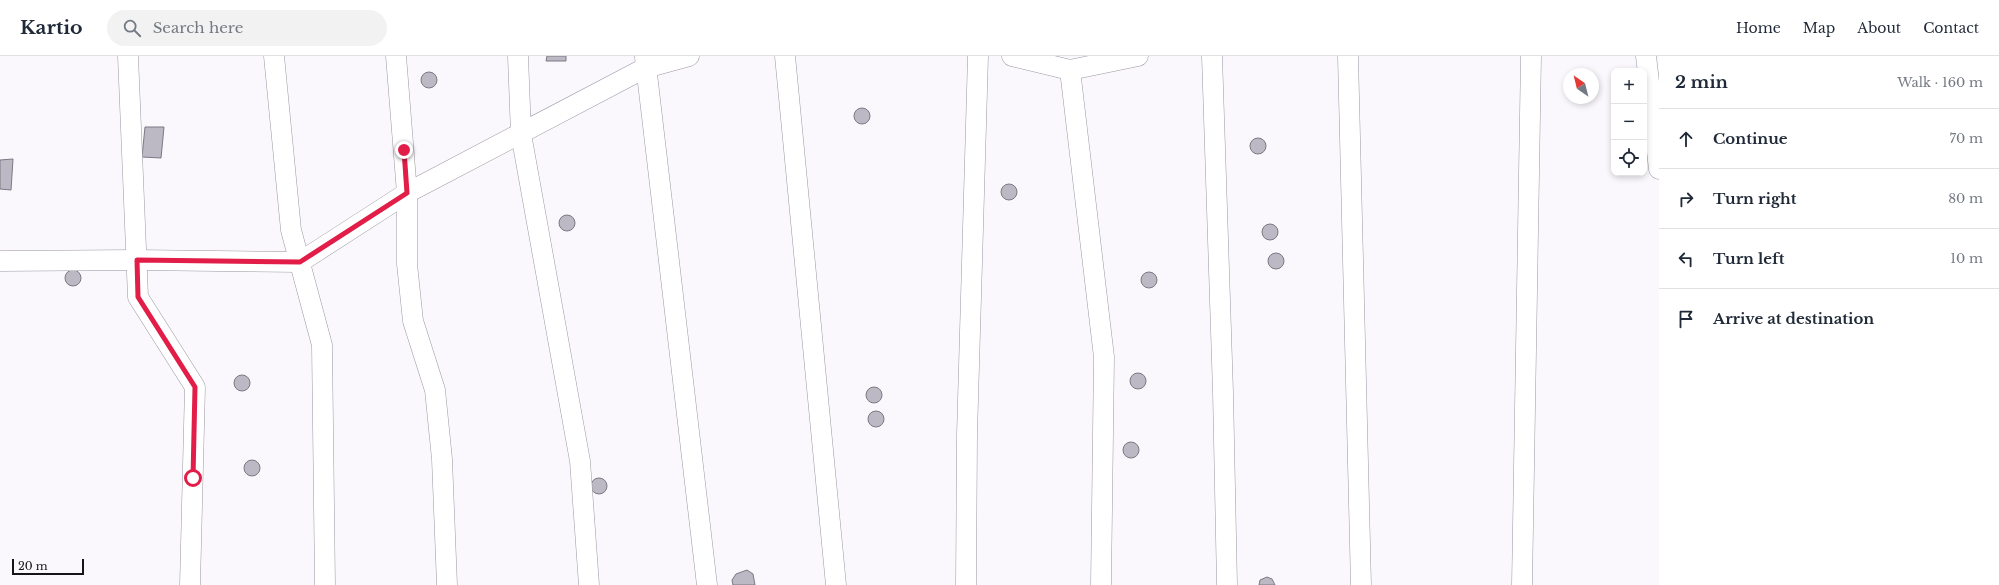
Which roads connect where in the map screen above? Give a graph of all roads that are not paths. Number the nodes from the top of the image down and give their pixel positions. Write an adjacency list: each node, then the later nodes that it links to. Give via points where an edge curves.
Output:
1 (128, 56): 19 (street)
2 (274, 56): 21 (street, via 291,230)
3 (396, 56): 18 (street)
4 (518, 56): 16 (street)
5 (689, 56): 14 (street)
6 (785, 56): 27 (street)
7 (978, 56): 28 (street, via 967,435)
8 (1012, 56): 15 (street)
9 (1138, 56): 15 (street)
10 (1212, 56): 30 (street)
11 (1348, 56): 31 (street)
12 (1531, 56): 32 (street)
13 (1646, 56): 17 (street)
14 (645, 62): 16 (street); 26 (street)
15 (1070, 70): 29 (street, via 1104,357)
16 (521, 134): 18 (street); 25 (street, via 580,460)
17 (1659, 169)
18 (407, 193): 21 (street); 24 (street, via 407,264 413,321 435,398 442,459)
19 (137, 260): 20 (street); 21 (street); 22 (street, via 138,297 195,387)
20 (0, 261)
21 (300, 262): 23 (street, via 322,345)
22 (190, 585)
23 (325, 585)
24 (447, 585)
25 (589, 585)
26 (707, 585)
27 (836, 585)
28 (966, 585)
29 (1101, 585)
30 (1227, 585)
31 (1361, 585)
32 (1522, 585)

